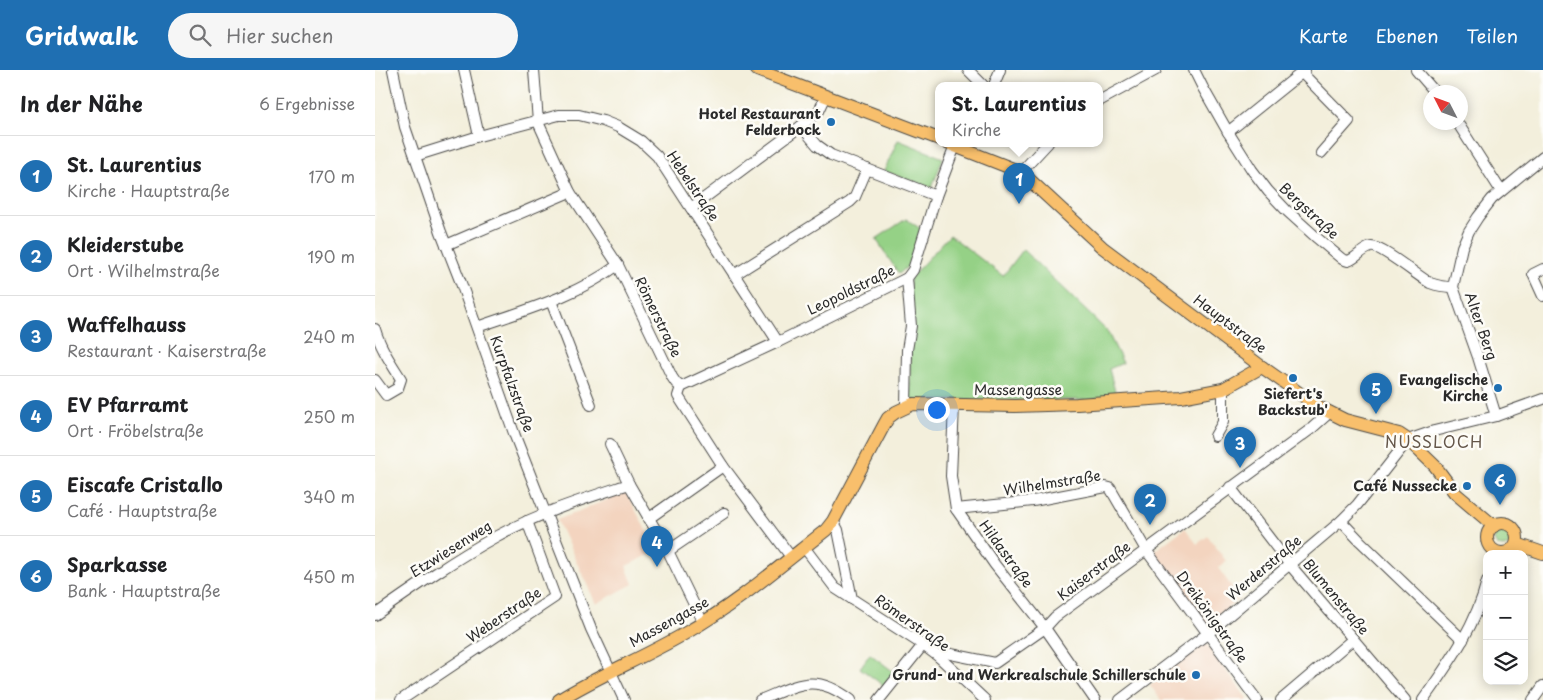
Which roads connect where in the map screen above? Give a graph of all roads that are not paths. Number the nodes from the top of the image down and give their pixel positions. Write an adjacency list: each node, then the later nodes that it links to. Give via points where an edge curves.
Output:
1 (393, 70): 26 (street, Kurpfalzstraße, via 405,127)
2 (464, 70): 20 (street)
3 (534, 70): 16 (street, Römerstraße)
4 (757, 70): 14 (main road)
5 (968, 70): 11 (street)
6 (1000, 70): 12 (street)
7 (1156, 70): 15 (street)
8 (1194, 70): 19 (street, Bergstraße)
9 (1416, 70): 13 (street)
10 (1303, 71): 19 (street); 25 (street, via 1349,122)
11 (980, 82)
12 (995, 82)
13 (1429, 85)
14 (826, 96): 17 (street, via 819,111); 21 (main road)
15 (1103, 99)
16 (538, 122): 20 (street, Hebelstraße); 31 (street, Römerstraße); 33 (street, Hebelstraße, via 559,115 579,115 603,121 633,135 657,156)
17 (801, 126): 28 (street, via 817,145 831,155); 33 (street)
18 (1462, 130): 30 (street)
19 (1229, 132): 39 (street, Bergstraße, via 1268,191 1342,259 1348,262 1374,246 1432,284)
20 (479, 136): 26 (street, Hebelstraße)
21 (935, 138)
22 (957, 147): 32 (street, Leopoldstraße)
23 (963, 147): 29 (main road, Hauptstraße)
24 (1044, 147): 29 (street)
25 (1321, 153)
26 (415, 156): 34 (street, Kurpfalzstraße)
27 (1543, 157): 30 (street, Alter Berg)
28 (867, 169): 32 (street); 37 (street, via 850,202)
29 (1021, 172): 45 (main road, Hauptstraße, via 1102,247)
30 (1501, 191): 39 (street, Alter Berg, via 1469,231)
31 (570, 192): 34 (street); 35 (street, Römerstraße)
32 (936, 196): 38 (street, Leopoldstraße, via 913,270)
33 (691, 208): 37 (street, Hebelstraße)
34 (446, 245): 42 (street, Kurpfalzstraße)
35 (617, 265): 41 (street, via 589,284); 47 (street, Römerstraße, via 672,376)
36 (1543, 269): 40 (street, via 1533,274)
37 (734, 275): 44 (street, Hebelstraße)
38 (907, 278): 44 (street, Leopoldstraße); 52 (street, via 911,326)
39 (1453, 287): 54 (street, Alter Berg)
40 (1543, 296)
41 (551, 301): 42 (street); 50 (street)
42 (477, 327): 62 (street, Kurpfalzstraße)
43 (376, 337): 46 (street, via 401,379 398,388 386,395)
44 (778, 342): 47 (street, Leopoldstraße)
45 (1261, 367): 48 (main road, Massengasse); 53 (main road, Hauptstraße)
46 (375, 380)
47 (681, 387): 58 (street, Römerstraße, via 678,396)
48 (1223, 388): 51 (main road, Massengasse, via 1181,397 1077,404); 55 (street, via 1223,422)
49 (1543, 399): 54 (street)
50 (591, 405)
51 (954, 405): 52 (main road, Massengasse); 61 (street, Hildastraße, via 951,476)
52 (906, 406): 67 (main road, Massengasse, via 884,425)
53 (1329, 413): 56 (main road, Hauptstraße); 60 (street, Kaiserstraße)
54 (1496, 416): 56 (street)
55 (1215, 436)
56 (1409, 440): 66 (street, Werderstraße); 68 (main road, Hauptstraße, via 1460,498)
57 (610, 444): 59 (street)
58 (723, 466): 64 (street); 76 (street, Römerstraße)
59 (629, 484): 62 (street, Etzwiesenweg); 64 (street)
60 (1230, 487): 71 (street, Kaiserstraße); 77 (street, Blumenstraße)
61 (956, 510): 71 (street, Wilhelmstraße, via 1033,501 1106,487 1110,488); 82 (street, Hildastraße)
62 (545, 513): 65 (street, Etzwiesenweg); 88 (street, Kurpfalzstraße)
63 (723, 513): 74 (street)
64 (648, 519): 74 (street)
65 (527, 521): 80 (street, Etzwiesenweg, via 452,562); 90 (street, Weberstraße, via 555,597)
66 (1341, 521): 77 (street, Werderstraße); 85 (street)
67 (833, 522): 70 (main road, Massengasse); 79 (street, via 838,530)
68 (1494, 526): 69 (main road, Hauptstraße, via 1503,523 1512,526 1517,534); 72 (main road, via 1487,536)
69 (1517, 544): 73 (main road); 75 (main road)
70 (804, 547): 76 (main road, Massengasse); 79 (street, Römerstraße, via 835,588)
71 (1146, 550): 82 (street, Kaiserstraße, via 1055,617); 83 (street, Dreikönigstraße)
72 (1493, 550)
73 (1512, 550)
74 (668, 551): 81 (street)
75 (1543, 553)
76 (791, 557): 81 (main road, Massengasse)
77 (1290, 565): 83 (street, Werderstraße); 84 (street, Blumenstraße)
78 (1483, 593): 85 (street)
79 (852, 600): 86 (street, Römerstraße)
80 (375, 615)
81 (703, 623): 88 (main road, Massengasse)
82 (1045, 628): 87 (street, Kaiserstraße, via 995,663 946,653); 97 (street, Hildastraße)
83 (1207, 634): 98 (street, Werderstraße); 99 (street, Dreikönigstraße)
84 (1353, 639): 100 (street); 101 (street, Blumenstraße)
85 (1463, 640): 102 (street)
86 (923, 645): 87 (street, Römerstraße); 95 (street)
87 (939, 657): 96 (street, Römerstraße)
88 (610, 672): 91 (main road, Massengasse); 92 (street, Kurpfalzstraße)
89 (1543, 686): 103 (street)
90 (401, 700)
91 (559, 700)
92 (624, 700)
93 (760, 700): 94 (street, via 813,682 835,689)
94 (851, 700)
95 (879, 700)
96 (985, 700)
97 (1095, 700)
98 (1120, 700)
99 (1257, 700)
100 (1281, 700)
101 (1405, 700)
102 (1423, 700)
103 (1533, 700)

